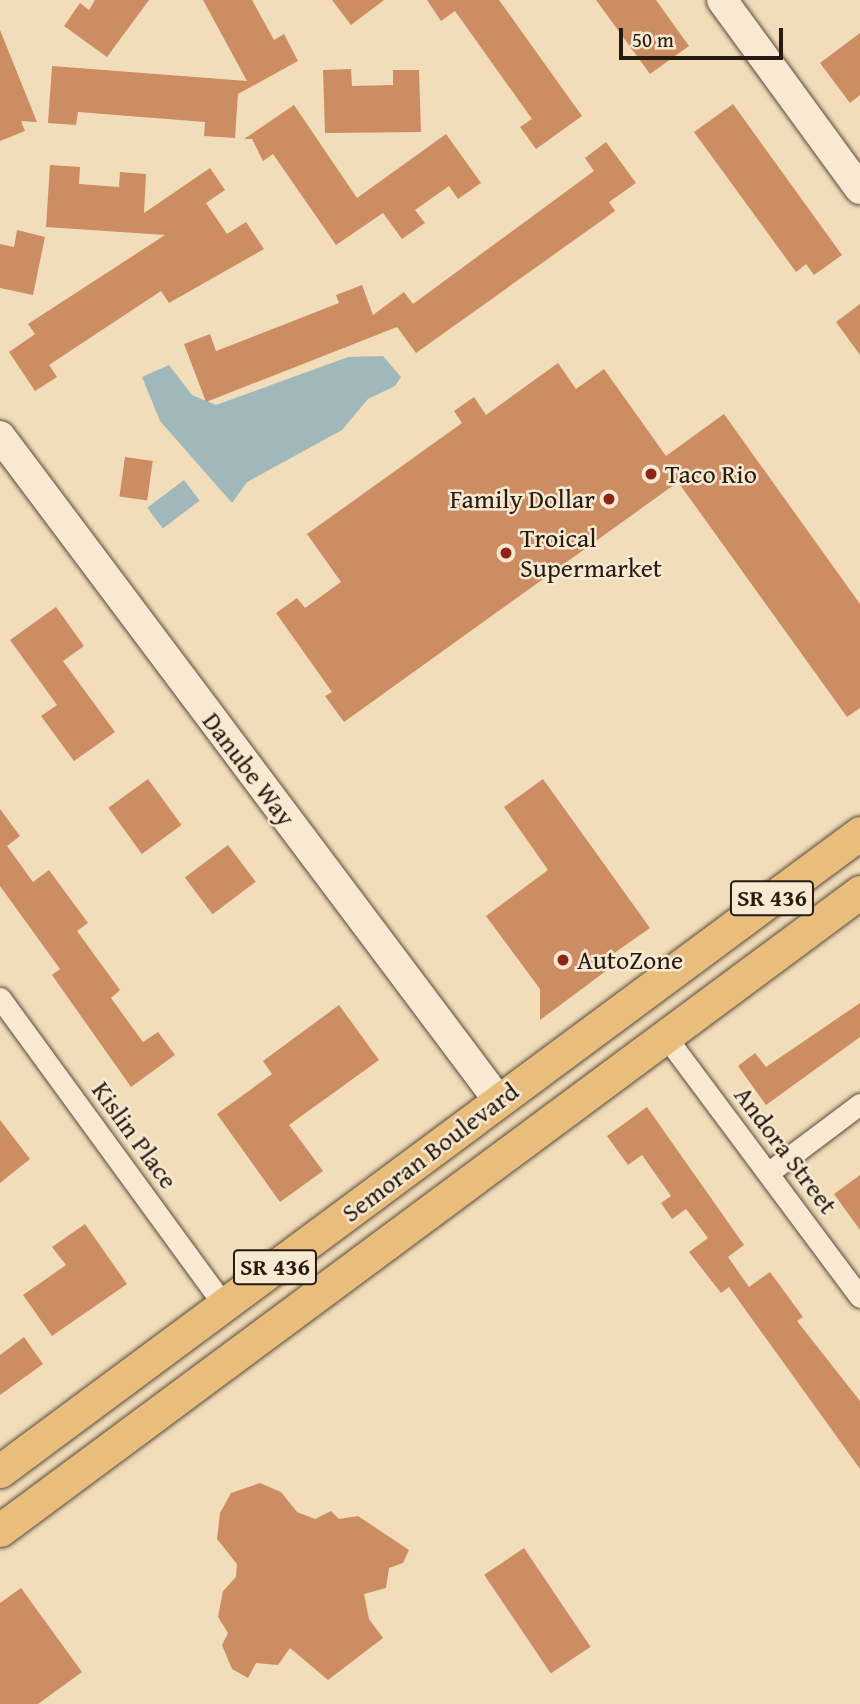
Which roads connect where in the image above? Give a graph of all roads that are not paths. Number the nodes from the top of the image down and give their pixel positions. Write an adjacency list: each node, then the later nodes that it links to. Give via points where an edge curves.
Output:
1 (722, 0): 2 (street)
2 (860, 189)
3 (0, 436): 9 (street, Danube Way)
4 (860, 833): 8 (main road, Semoran Boulevard / SR 436)
5 (860, 892): 7 (main road, Semoran Boulevard / SR 436)
6 (0, 998): 15 (street, Kislin Place)
7 (666, 1037): 11 (main road, Semoran Boulevard / SR 436); 12 (street, Andora Street)
8 (551, 1063): 9 (main road, Semoran Boulevard / SR 436); 11 (main road, via 524,1098)
9 (499, 1101): 13 (main road, via 489,1153); 15 (main road, Semoran Boulevard / SR 436)
10 (860, 1104): 12 (street)
11 (521, 1143): 13 (main road, Semoran Boulevard / SR 436)
12 (768, 1173): 14 (street, Andora Street)
13 (466, 1184): 17 (main road, Semoran Boulevard / SR 436)
14 (860, 1297)
15 (224, 1305): 16 (main road, Semoran Boulevard / SR 436)
16 (0, 1471)
17 (0, 1530)

